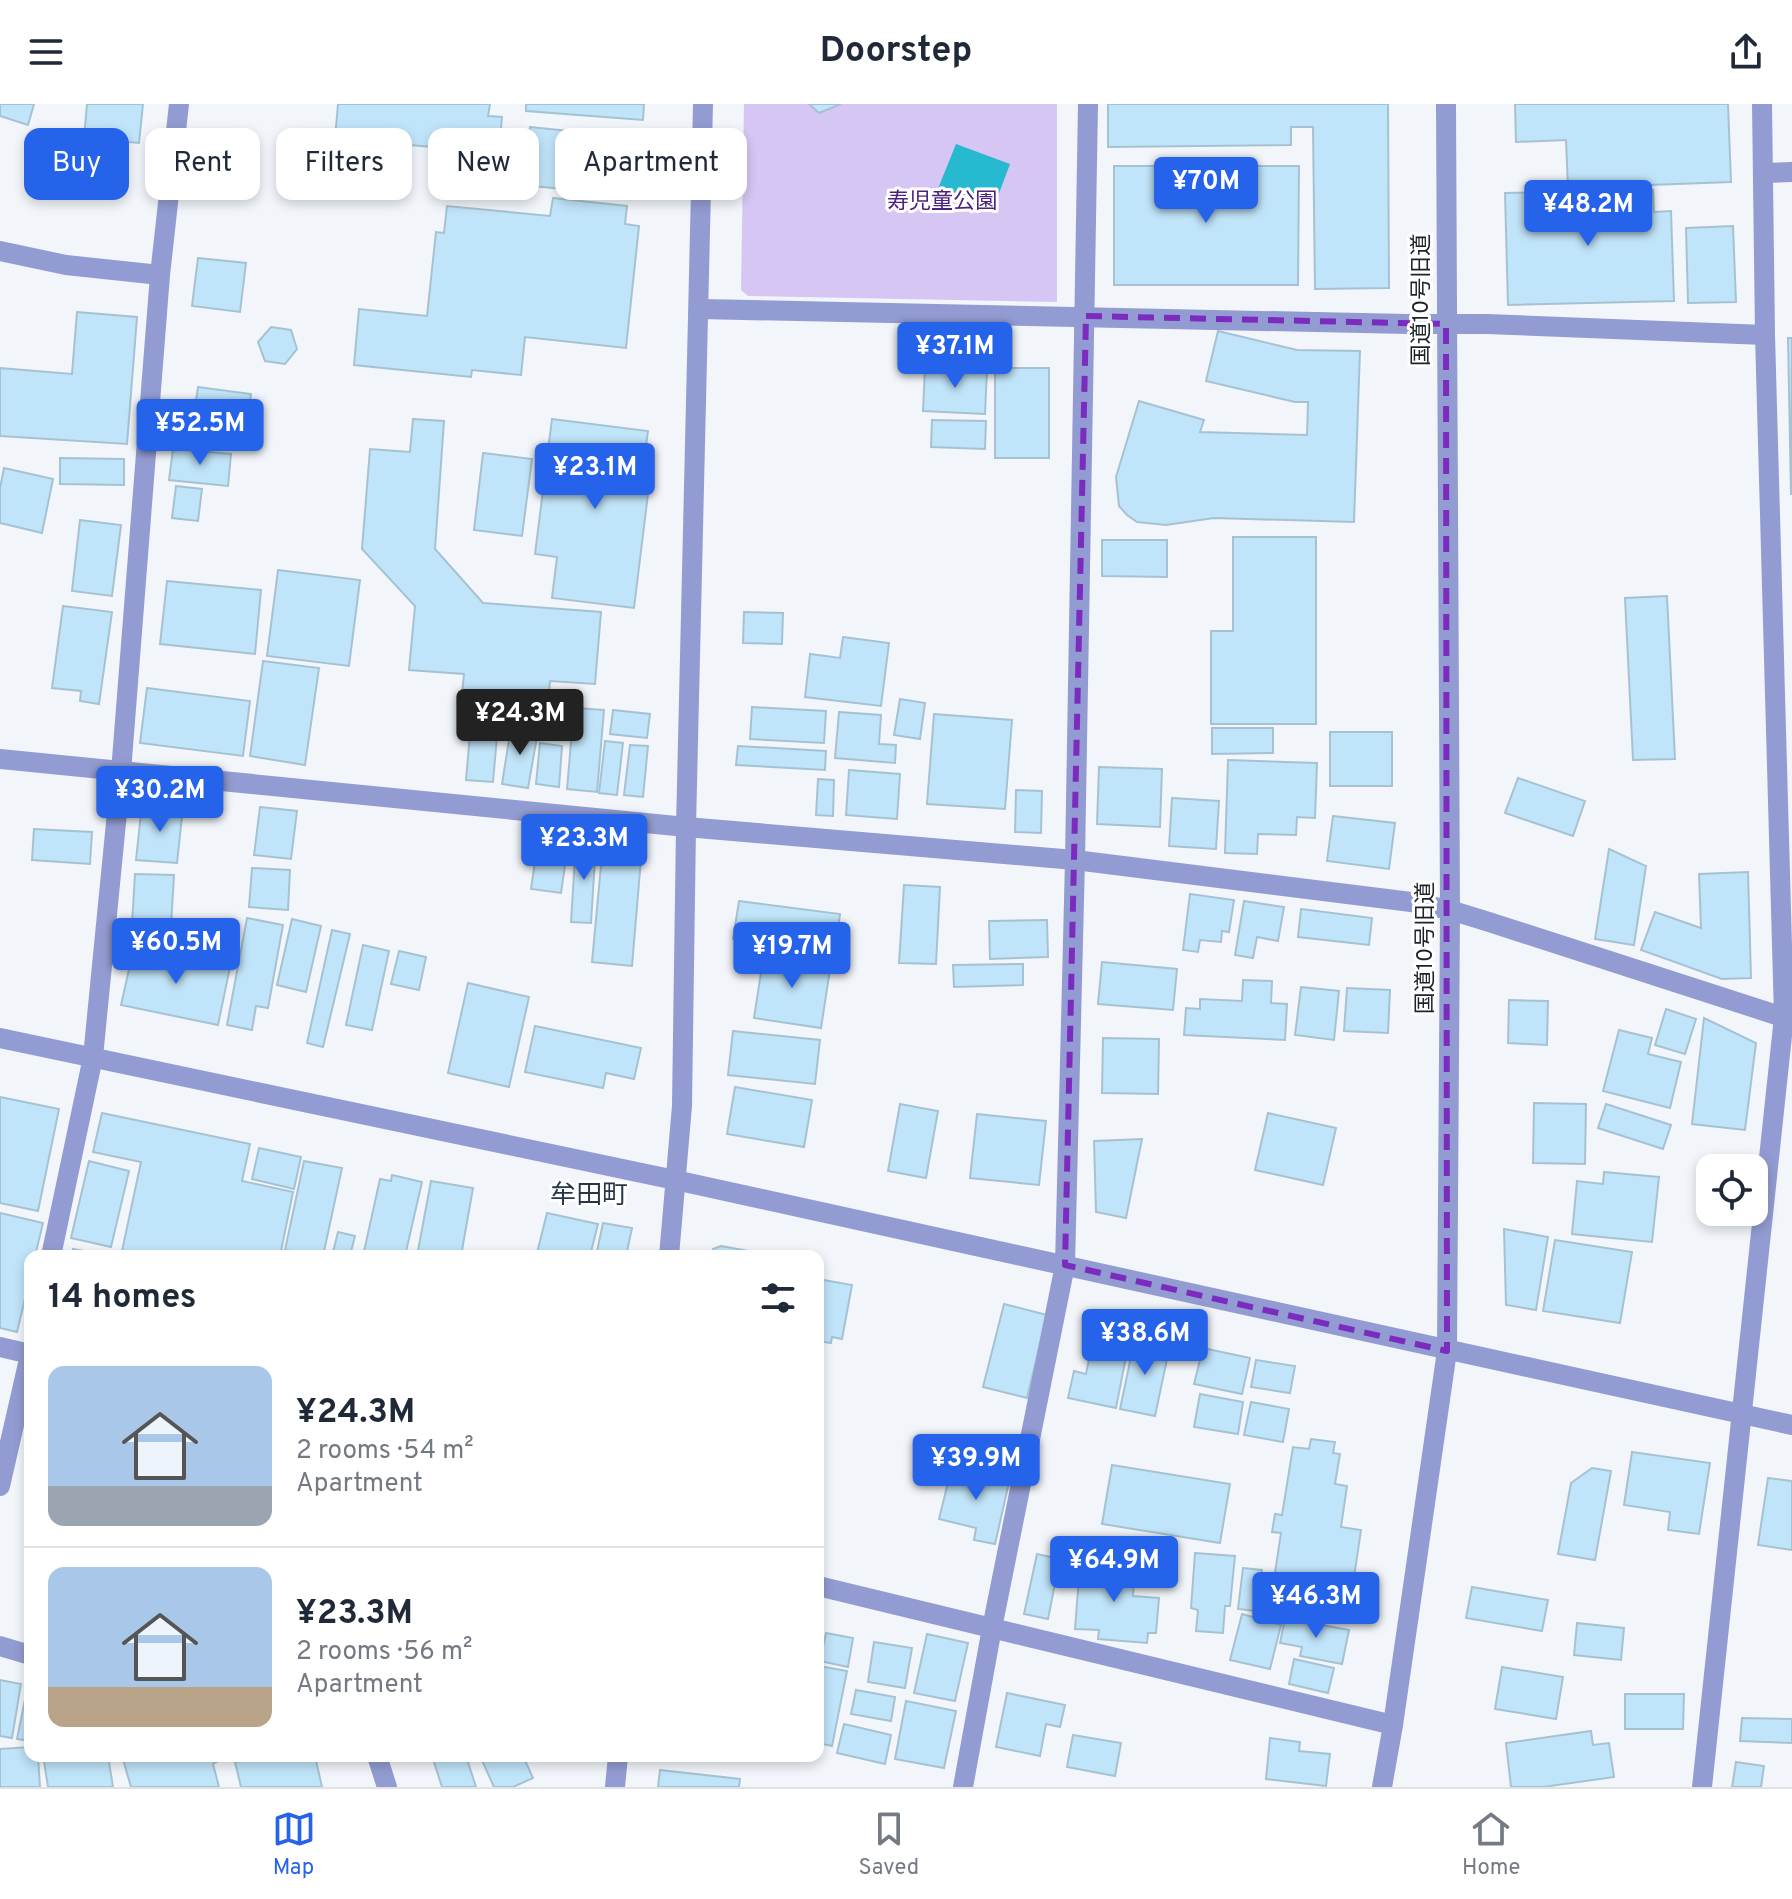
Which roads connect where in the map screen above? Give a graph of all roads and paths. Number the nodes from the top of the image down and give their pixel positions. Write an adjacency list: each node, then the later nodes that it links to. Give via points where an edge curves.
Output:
1 (179, 104): 9 (street)
2 (703, 104): 10 (street)
3 (1088, 104): 11 (street)
4 (1446, 104): 12 (street, 国道10号旧道)
5 (1762, 104): 7 (street)
6 (1792, 172): 7 (street)
7 (1764, 173): 13 (street)
8 (0, 251): 9 (street, via 66,265)
9 (160, 275): 15 (street)
10 (699, 309): 11 (street); 16 (street)
11 (1086, 316): 12 (street); 17 (street)
12 (1446, 324): 13 (street); 18 (street, 国道10号旧道)
13 (1765, 335): 19 (street)
14 (0, 759): 15 (street)
15 (121, 772): 16 (street); 21 (street)
16 (686, 827): 17 (street); 22 (street, via 682,1106)
17 (1075, 860): 18 (street); 25 (street)
18 (1450, 910): 19 (street); 27 (street, 国道10号旧道)
19 (1788, 1018): 30 (street)
20 (0, 1038): 21 (street)
21 (93, 1057): 22 (street); 23 (street)
22 (675, 1180): 24 (street); 25 (street)
23 (52, 1250)
24 (669, 1250)
25 (1065, 1265): 27 (street); 34 (street)
26 (0, 1347): 28 (street)
27 (1447, 1351): 30 (street); 37 (street, 国道10号旧道)
28 (24, 1353)
29 (24, 1381): 32 (street)
30 (1741, 1414): 31 (street); 44 (street)
31 (1792, 1425)
32 (0, 1486)
33 (824, 1587): 34 (street)
34 (992, 1628): 37 (street); 42 (street)
35 (0, 1646): 36 (street)
36 (24, 1653)
37 (1393, 1725): 43 (street, 国道10号旧道)
38 (379, 1762): 40 (street)
39 (617, 1762): 41 (street)
40 (387, 1787)
41 (615, 1787)
42 (963, 1787)
43 (1382, 1787)
44 (1702, 1787)

